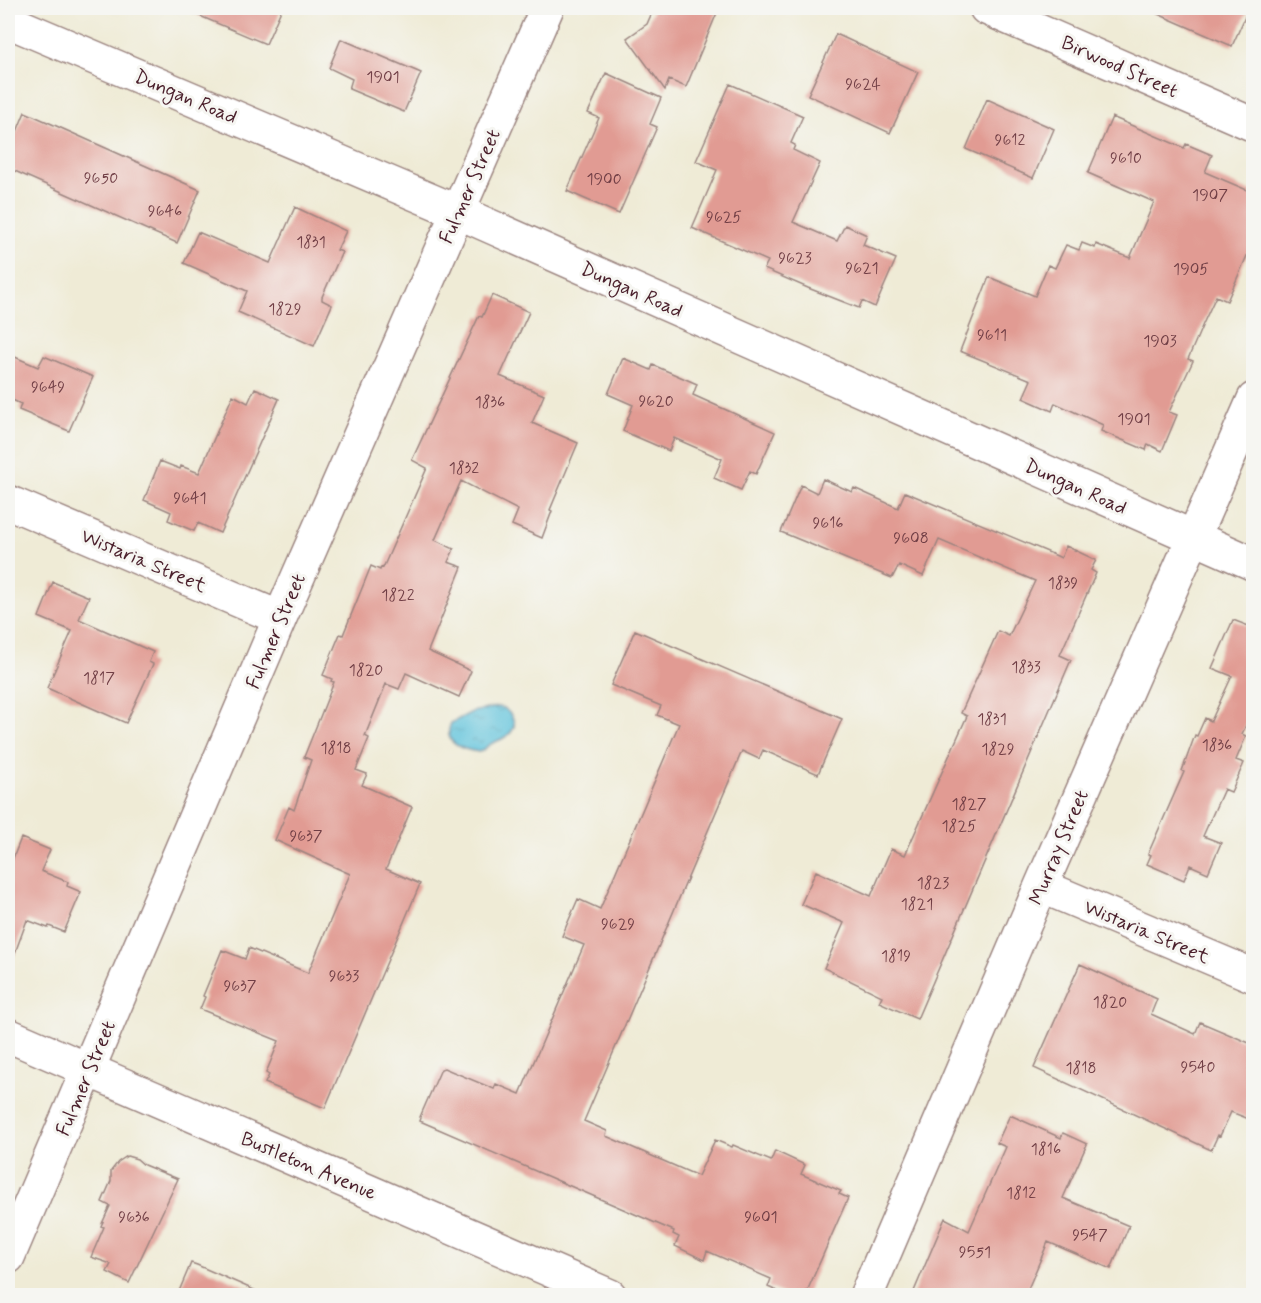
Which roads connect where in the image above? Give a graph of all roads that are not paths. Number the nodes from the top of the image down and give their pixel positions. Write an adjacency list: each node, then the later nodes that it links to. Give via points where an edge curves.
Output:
1 (547, 8): 5 (street, Fulmer Street)
2 (986, 8): 4 (street, Birwood Street)
3 (8, 21): 5 (street, Dungan Road)
4 (1254, 125)
5 (458, 212): 8 (street, Dungan Road); 10 (street, Fulmer Street)
6 (1254, 399): 8 (street, Murray Street)
7 (8, 502): 10 (street, Wistaria Street)
8 (1193, 537): 9 (street, Dungan Road); 11 (street, Murray Street)
9 (1254, 564)
10 (280, 618): 14 (street, Fulmer Street)
11 (1041, 886): 12 (street, Wistaria Street); 17 (street, Murray Street)
12 (1254, 976)
13 (8, 1035): 14 (street, Bustleton Avenue)
14 (88, 1070): 15 (street, Fulmer Street); 16 (street, Bustleton Avenue)
15 (8, 1257)
16 (610, 1296)
17 (866, 1296)

